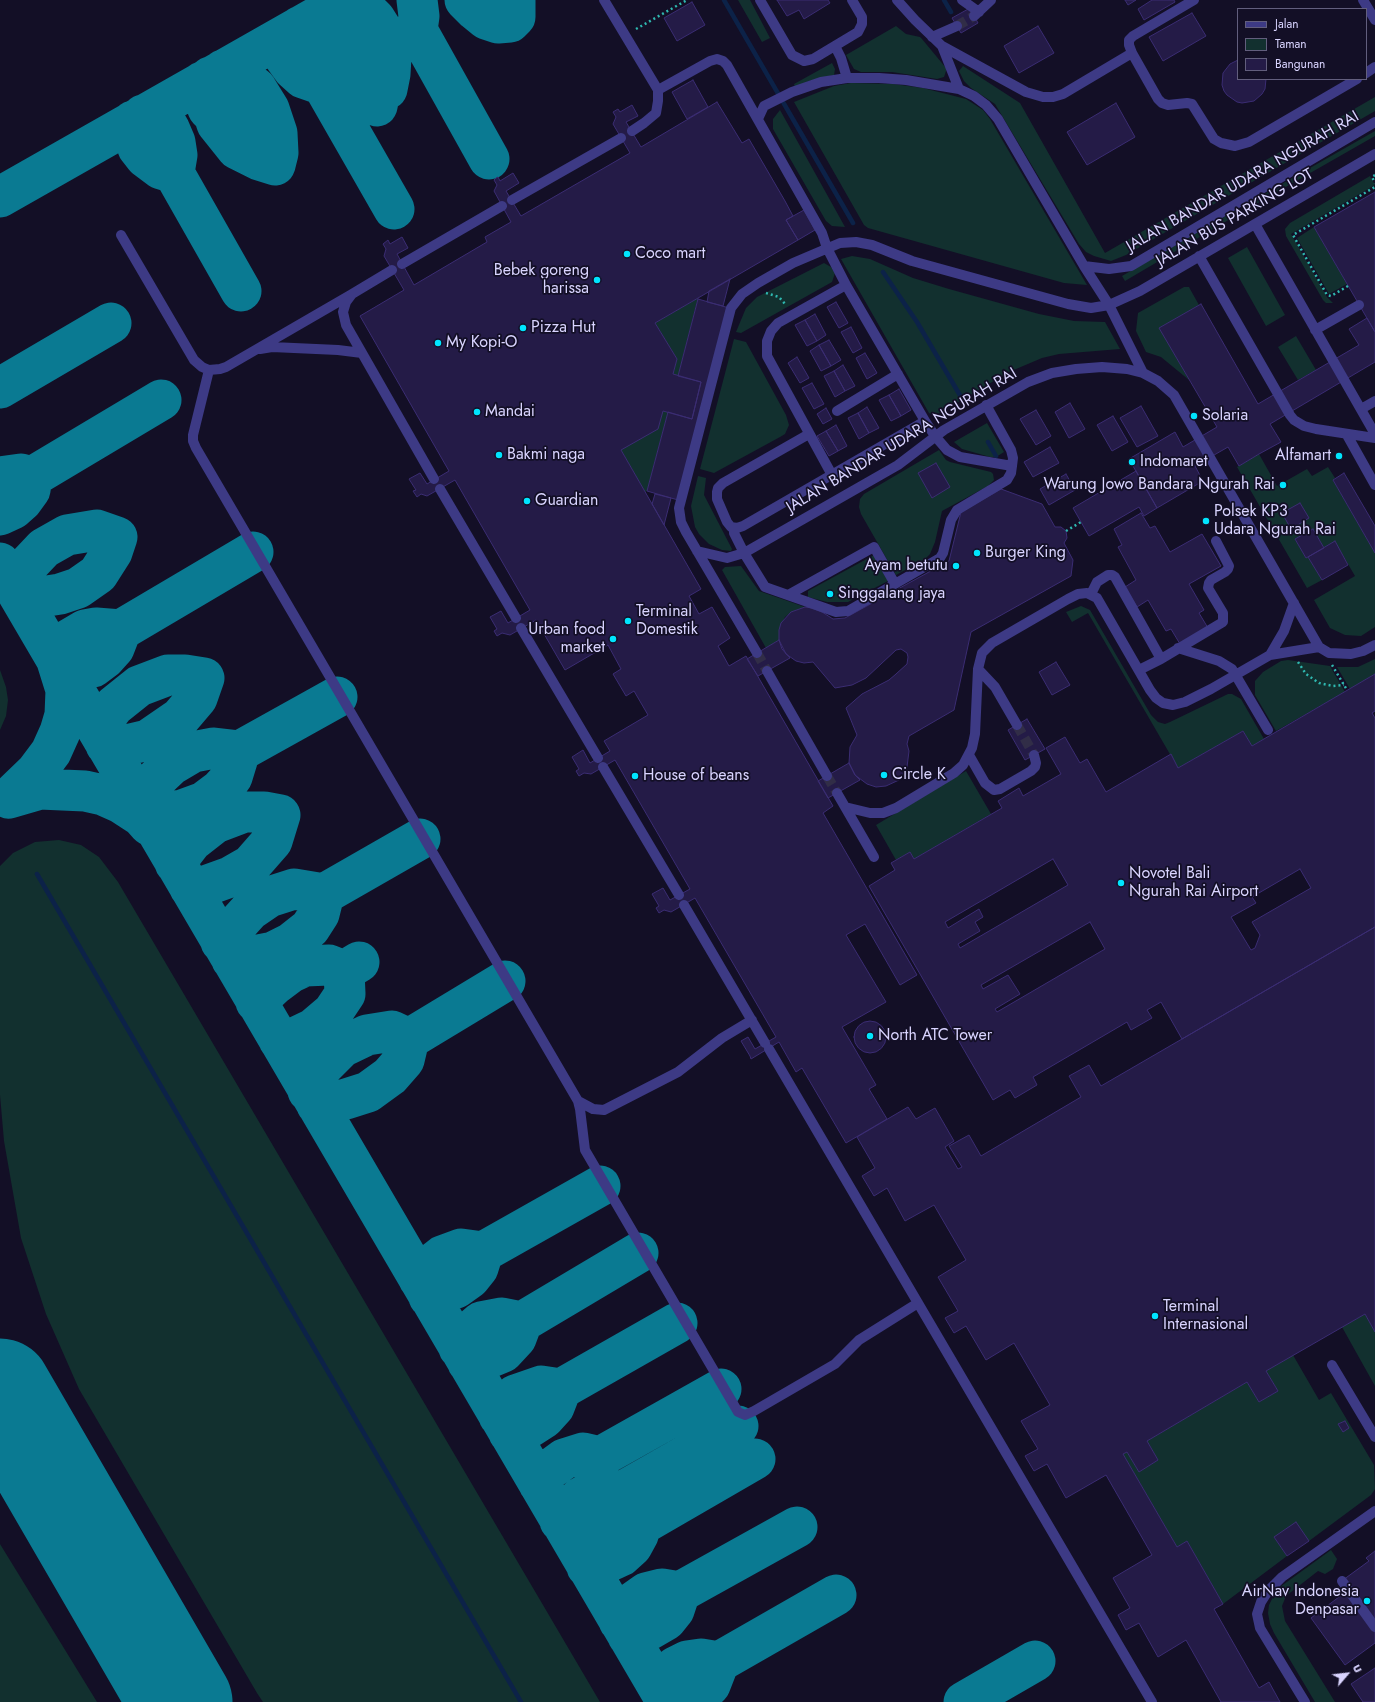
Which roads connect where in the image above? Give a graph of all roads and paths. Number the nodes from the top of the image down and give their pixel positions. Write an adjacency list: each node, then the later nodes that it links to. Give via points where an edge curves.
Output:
1 (604, 0): 12 (street)
2 (687, 0): 12 (path)
3 (760, 0): 14 (street, via 792,55 804,61 814,59)
4 (852, 0): 14 (street, via 862,17 862,24 858,32)
5 (897, 0): 13 (street)
6 (962, 0): 7 (street, via 977,14)
7 (991, 0)
8 (1194, 0): 16 (street, via 1133,36 1128,45)
9 (1363, 0): 10 (street)
10 (1375, 20)
11 (957, 26): 13 (street)
12 (626, 36): 22 (street)
13 (932, 37): 15 (street)
14 (835, 46): 19 (street)
15 (942, 46): 16 (street, via 1026,92 1043,97 1063,94); 21 (street)
16 (1132, 53): 20 (street, via 1162,104 1192,104 1214,139 1234,146 1249,142)
17 (1375, 67): 18 (street)
18 (1367, 73)
19 (847, 78): 21 (street, via 906,80); 23 (street, via 821,82 792,92 764,106)
20 (1355, 80)
21 (959, 89): 38 (street, via 986,105 998,119)
22 (658, 90): 23 (street, via 693,69 717,59 727,65); 25 (street, via 656,113)
23 (758, 118): 35 (street, via 822,233)
24 (1375, 122): 38 (street, JALAN BANDAR UDARA NGURAH RAI, via 1131,266 1109,269)
25 (632, 131)
26 (621, 138): 31 (street)
27 (1375, 154): 33 (street, JALAN BUS PARKING LOT)
28 (1375, 174): 29 (path, via 1372,177)
29 (1375, 183)
30 (1375, 187): 41 (path, via 1293,235 1328,295 1331,296)
31 (512, 200)
32 (502, 206): 37 (street)
33 (1255, 224): 36 (street, JALAN BUS PARKING LOT); 45 (street)
34 (122, 235): 48 (street, via 194,360 202,368)
35 (827, 248): 40 (street); 43 (street, via 840,243 872,245 912,261 1068,304 1091,308); 70 (street, via 793,263 758,283 742,294 731,308 679,508 681,522)
36 (1199, 256): 43 (street, JALAN BUS PARKING LOT, via 1140,291); 58 (street, via 1294,420 1304,426)
37 (402, 264)
38 (1084, 266): 43 (street)
39 (392, 270): 42 (street)
40 (846, 285): 50 (street); 56 (street, via 778,323 767,341 767,356)
41 (1348, 286)
42 (352, 294): 46 (street); 47 (street, via 343,312 346,325)
43 (1109, 305): 49 (street)
44 (1359, 305): 45 (street)
45 (1315, 330): 53 (street)
46 (254, 350): 47 (street, via 272,347); 48 (street, via 220,369)
47 (362, 353): 63 (street)
48 (209, 370): 105 (street, via 193,435 196,448)
49 (1143, 373): 52 (street, JALAN BANDAR UDARA NGURAH RAI, via 1102,367 1052,373 1028,382); 75 (street, JALAN BANDAR UDARA NGURAH RAI, via 1169,390 1184,410)
50 (898, 374): 54 (street); 55 (street)
51 (1375, 401): 53 (street)
52 (986, 405): 59 (street, JALAN BANDAR UDARA NGURAH RAI); 61 (street, via 1011,450)
53 (1361, 410): 57 (street)
54 (837, 411)
55 (925, 421): 59 (street); 62 (street)
56 (809, 434): 62 (street); 67 (street, via 718,488 718,499 727,522)
57 (1375, 434)
58 (1347, 435): 60 (street); 64 (street)
59 (935, 436): 61 (street, via 947,450 960,457); 71 (street, JALAN BANDAR UDARA NGURAH RAI, via 898,465)
60 (1375, 438)
61 (1012, 466): 72 (street, via 1007,480 961,507 954,514 940,558)
62 (832, 475): 67 (street, via 743,526)
63 (434, 479)
64 (1375, 485)
65 (440, 489): 76 (street)
66 (1081, 522): 68 (path)
67 (734, 528): 71 (street)
68 (1066, 531)
69 (1216, 541): 80 (street, via 1229,566 1225,572 1211,580 1208,588 1223,613 1223,622)
70 (697, 551): 71 (street, JALAN BANDAR UDARA NGURAH RAI, via 727,558); 82 (street)
71 (744, 553): 74 (street, via 765,587)
72 (895, 584): 74 (street, via 842,613); 74 (street, via 874,547)
73 (1091, 594): 85 (street, via 1097,582 1112,574); 86 (street, via 1078,594 992,643 982,653); 87 (street, via 1103,607)
74 (788, 595)
75 (1294, 603): 79 (street, JALAN BANDAR UDARA NGURAH RAI); 84 (street, via 1284,631)
76 (516, 618)
77 (522, 628): 96 (street)
78 (1375, 645): 83 (street, via 1351,654)
79 (1319, 647): 81 (street); 83 (street)
80 (1178, 648): 85 (street); 89 (street, via 1219,661 1232,669)
81 (1291, 650): 84 (street); 90 (path, via 1306,674 1319,683)
82 (757, 653)
83 (1330, 653): 90 (path, via 1331,663)
84 (1270, 655): 89 (street)
85 (1160, 658): 87 (street)
86 (978, 669): 92 (street, via 995,687); 94 (street, via 975,734)
87 (1139, 670): 89 (street, via 1156,698 1173,705 1184,702)
88 (768, 671): 98 (street)
89 (1236, 675): 93 (street)
90 (1344, 685): 91 (path)
91 (1347, 690)
92 (1017, 725)
93 (1268, 730)
94 (969, 755): 95 (street, via 985,783 994,790 1031,771 1036,762); 100 (street, via 954,773 896,808 884,813 870,813)
95 (1034, 755)
96 (598, 758)
97 (603, 767): 102 (street)
98 (827, 776)
99 (837, 793): 100 (street)
100 (845, 807): 101 (street)
101 (874, 857)
102 (679, 895)
103 (684, 905): 104 (street)
104 (752, 1020): 105 (street, via 722,1038 678,1072 604,1110 593,1109); 106 (street)
105 (578, 1101): 106 (street, via 586,1150 736,1408 742,1414 754,1411 835,1364 858,1340)
106 (918, 1303): 112 (street)
107 (1332, 1365): 108 (street)
108 (1375, 1437)
109 (1375, 1511): 113 (street, via 1282,1577 1261,1602 1257,1614 1260,1628)
110 (1342, 1581): 111 (street)
111 (1375, 1627)
112 (1152, 1702)
113 (1304, 1702)

